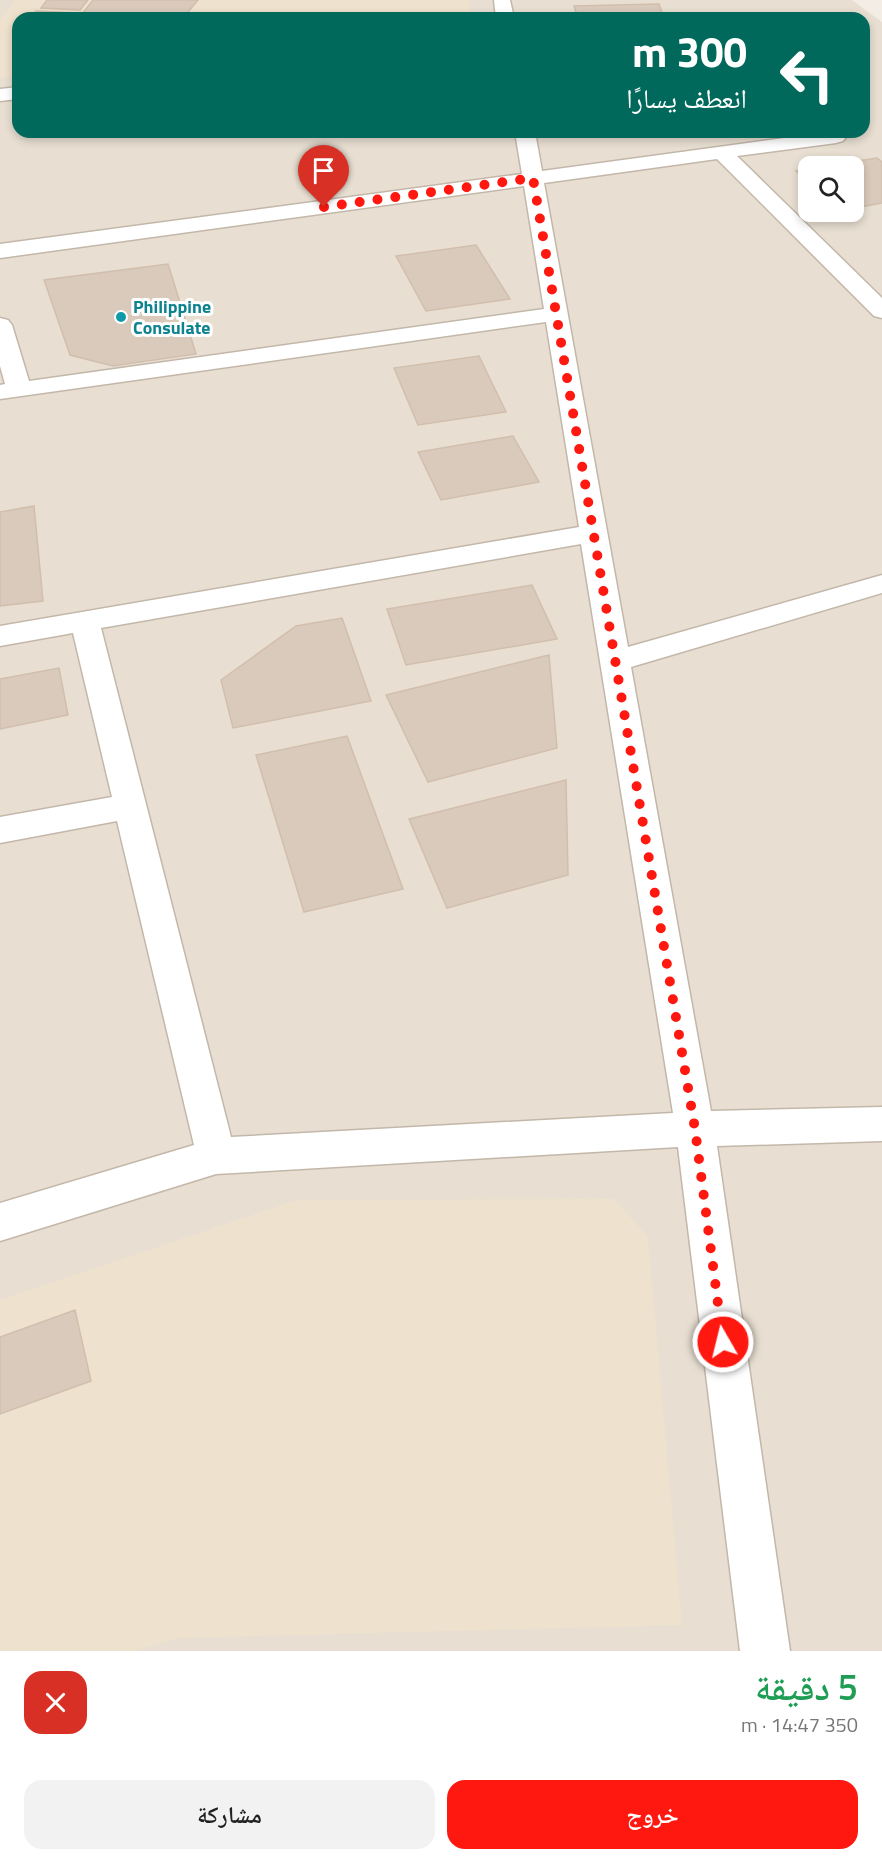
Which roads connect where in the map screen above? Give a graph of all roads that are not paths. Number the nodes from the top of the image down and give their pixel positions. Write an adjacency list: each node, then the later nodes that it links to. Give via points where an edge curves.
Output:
1 (526, 138): 4 (street)
2 (829, 138): 3 (street)
3 (722, 153): 4 (street); 6 (street)
4 (533, 178): 5 (street); 7 (street)
5 (0, 251)
6 (882, 311)
7 (556, 314): 9 (street); 10 (street)
8 (0, 325): 9 (street)
9 (10, 390)
10 (594, 533): 12 (street); 14 (street)
11 (882, 584): 14 (street)
12 (85, 621): 13 (street); 15 (street)
13 (0, 636)
14 (615, 661): 18 (street)
15 (130, 806): 16 (street); 19 (street)
16 (0, 830)
17 (882, 1124): 18 (street)
18 (695, 1129): 19 (street); 21 (street)
19 (216, 1156): 20 (street)
20 (0, 1222)
21 (765, 1651)

